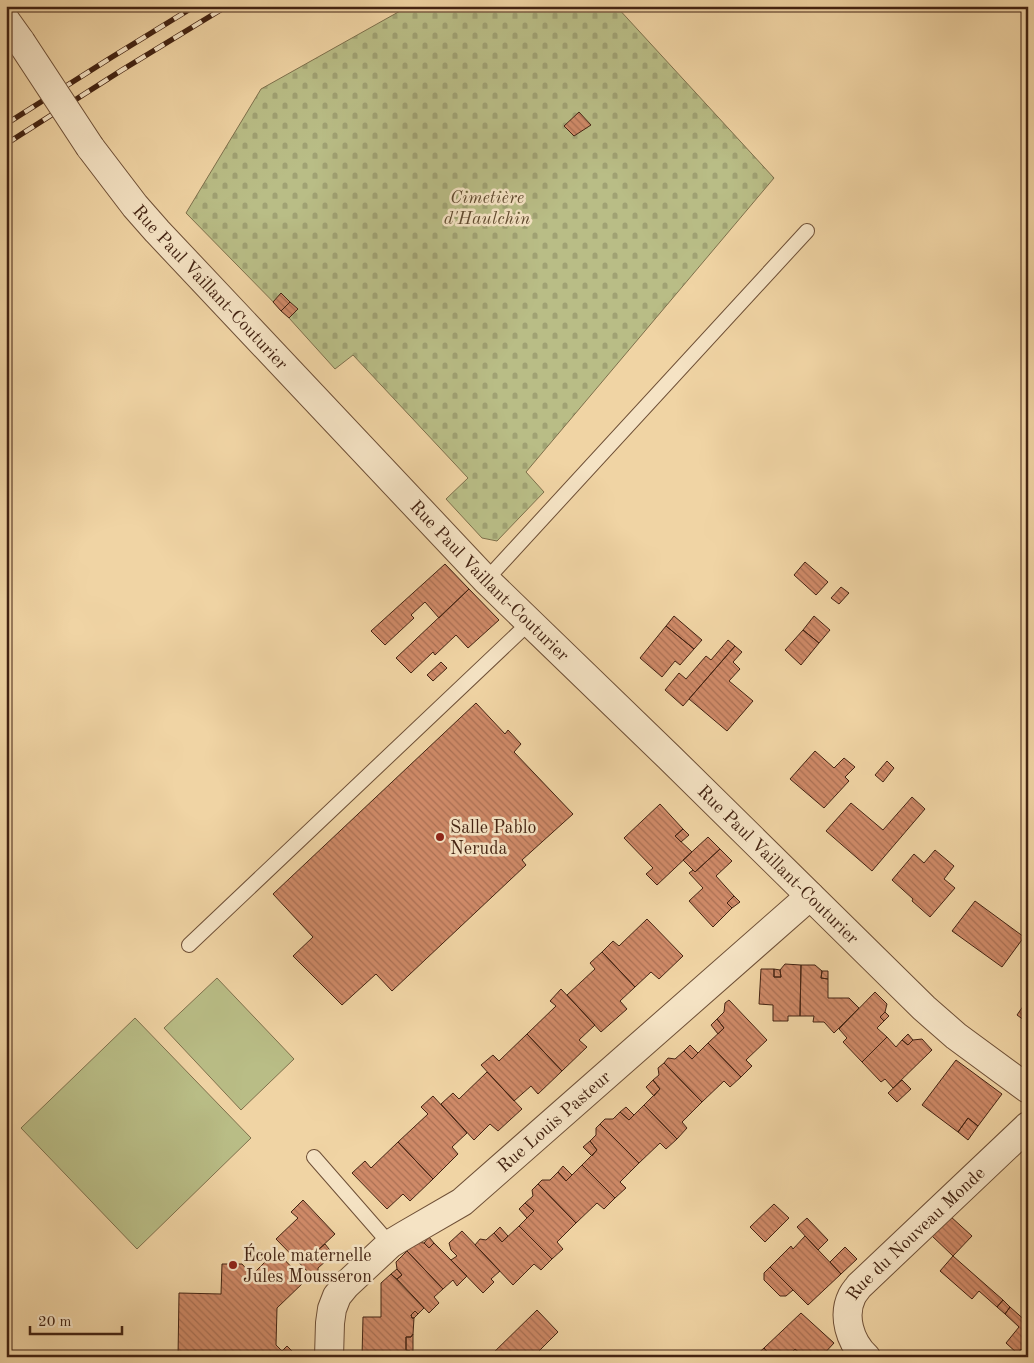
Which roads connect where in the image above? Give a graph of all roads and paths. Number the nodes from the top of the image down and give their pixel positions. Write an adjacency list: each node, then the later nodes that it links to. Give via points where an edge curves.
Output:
1 (14, 32): 3 (street, Rue Paul Vaillant-Couturier, bridge, via 90,147 135,206)
2 (807, 231): 3 (lane)
3 (486, 580): 4 (street, Rue Paul Vaillant-Couturier)
4 (530, 622): 5 (street, Rue Paul Vaillant-Couturier); 6 (lane)
5 (810, 896): 7 (street, Rue Paul Vaillant-Couturier, via 928,1012); 10 (street, Rue Louis Pasteur, via 462,1202)
6 (189, 945)
7 (1028, 1089)
8 (1028, 1126): 12 (street, Rue du Nouveau Monde, via 859,1286 852,1296 848,1320 855,1344)
9 (314, 1157): 10 (lane)
10 (390, 1244): 11 (street, Rue Louis Pasteur, via 337,1296 330,1323)
11 (329, 1357)
12 (866, 1357)

